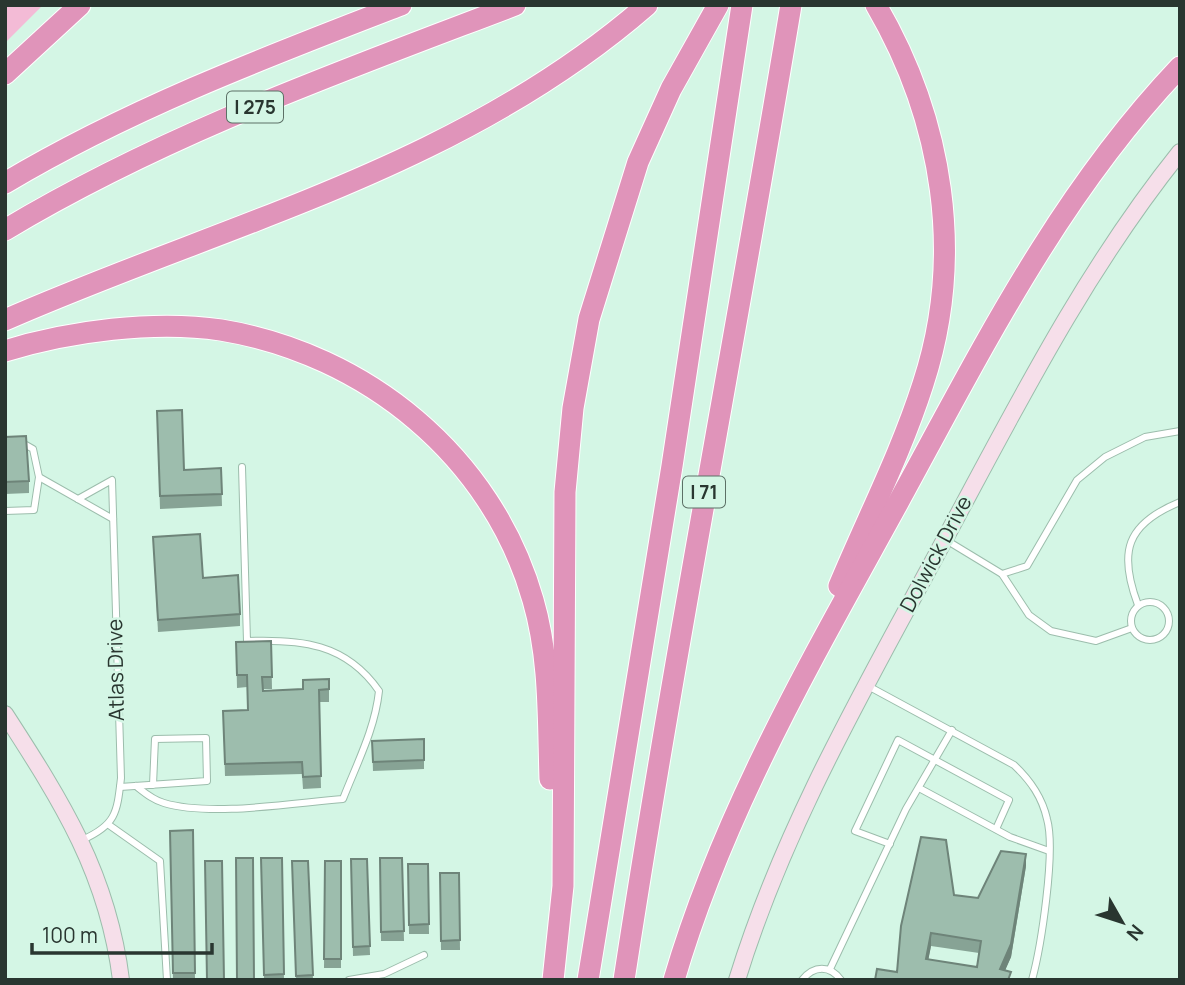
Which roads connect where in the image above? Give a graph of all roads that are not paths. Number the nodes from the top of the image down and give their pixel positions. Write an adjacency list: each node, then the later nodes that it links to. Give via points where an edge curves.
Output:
1 (70, 5): 11 (highway)
2 (80, 5): 11 (highway)
3 (401, 5): 13 (highway, I 275, via 204,84)
4 (515, 5): 14 (highway, I 275, via 176,140)
5 (647, 5): 15 (highway, via 575,65 452,137)
6 (718, 5): 43 (highway, via 671,89 638,162 589,320 573,408 565,492)
7 (742, 5): 50 (highway, I 71)
8 (791, 5): 51 (highway, I 71, via 692,561)
9 (876, 5): 30 (highway, via 909,69 934,143 943,206 942,300 919,397)
10 (1180, 68): 30 (highway, via 1125,128 1050,231)
11 (5, 73)
12 (1180, 152): 25 (main road, Dolwick Drive, via 1069,311)
13 (5, 183)
14 (5, 230)
15 (5, 320)
16 (5, 351): 43 (highway, via 142,327 218,330 298,350 340,369 423,425 461,463 493,508 533,597 548,684 551,850)
17 (1180, 431): 26 (lane, via 1145,437 1105,457 1077,480 1027,566)
18 (5, 446): 20 (lane, via 33,449)
19 (242, 467): 35 (lane, via 247,641 295,639 346,657 379,691 371,732 344,799 184,807 162,803)
20 (39, 477): 21 (lane); 23 (lane, via 34,510)
21 (78, 499): 24 (lane); 24 (lane, Atlas Drive, via 112,480)
22 (1180, 502): 27 (lane, via 1152,514 1137,528 1128,548 1128,573)
23 (5, 511)
24 (113, 519): 36 (lane, Atlas Drive)
25 (945, 539): 26 (lane); 29 (main road, Dolwick Drive)
26 (1002, 574): 28 (lane, via 1029,615 1051,631 1096,641)
27 (1138, 605): 28 (lane, via 1131,615); 28 (lane, via 1150,601 1162,606 1169,623 1164,634 1152,640 1140,638)
28 (1132, 628)
29 (866, 685): 32 (lane); 53 (main road, Dolwick Drive, via 785,846)
30 (790, 700): 52 (highway, via 733,821)
31 (5, 714): 40 (main road)
32 (952, 730): 33 (lane); 42 (lane, via 1014,765 1028,778 1041,798)
33 (935, 759): 37 (lane); 39 (lane, via 1009,800); 41 (lane, via 898,740 855,831)
34 (153, 785): 34 (lane, via 207,781 206,738 155,739); 35 (lane)
35 (136, 786): 36 (lane)
36 (120, 787): 38 (lane, Atlas Drive)
37 (919, 788): 39 (lane); 41 (lane)
38 (109, 825): 40 (lane); 47 (lane, via 160,862)
39 (996, 829): 42 (lane)
40 (81, 840): 46 (main road, via 106,902)
41 (890, 844): 45 (lane)
42 (1049, 850): 56 (lane)
43 (563, 886): 49 (highway)
44 (424, 955): 48 (lane, via 384,974)
45 (830, 970): 54 (lane, via 815,969); 55 (lane)
46 (121, 980)
47 (167, 980)
48 (349, 980)
49 (553, 980)
50 (588, 980)
51 (624, 980)
52 (674, 980)
53 (737, 980)
54 (802, 980)
55 (841, 980)
56 (1032, 980)

